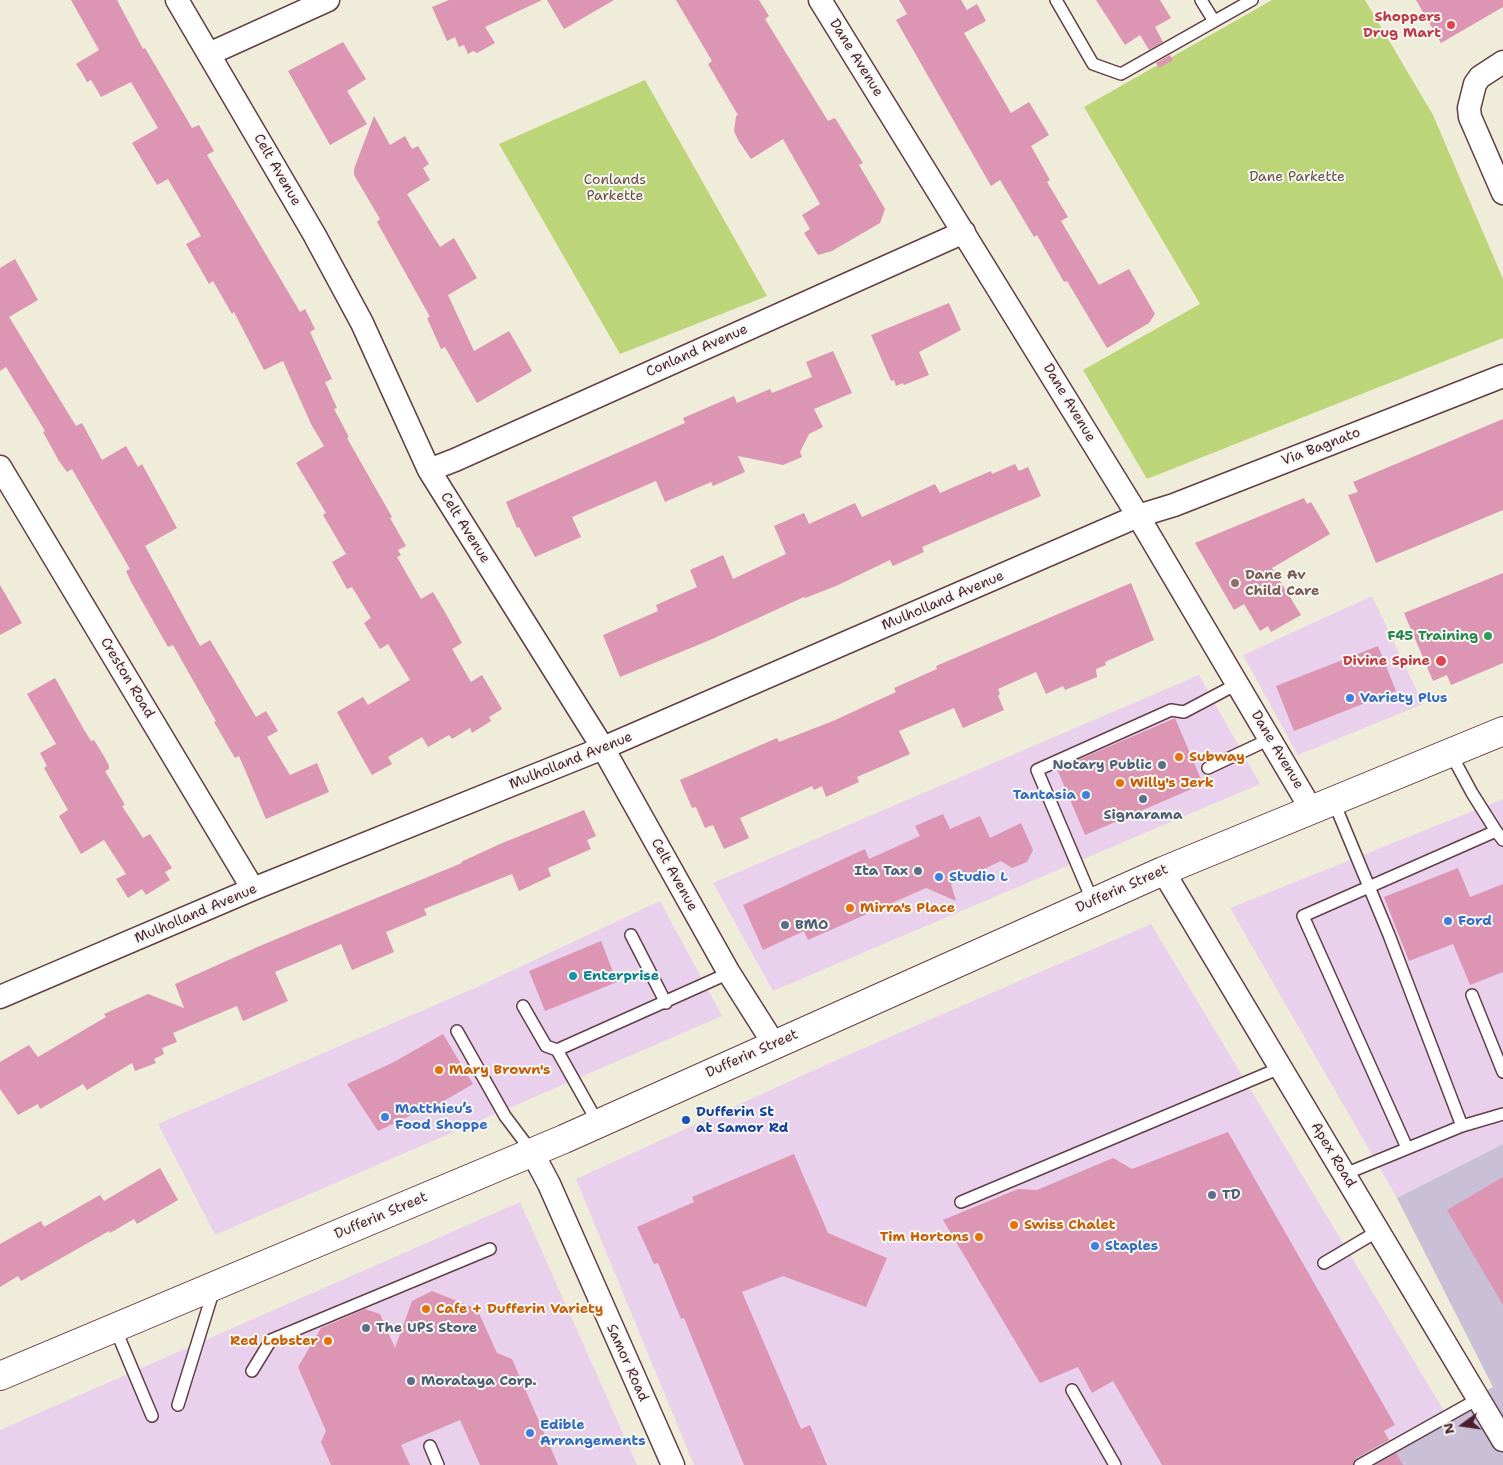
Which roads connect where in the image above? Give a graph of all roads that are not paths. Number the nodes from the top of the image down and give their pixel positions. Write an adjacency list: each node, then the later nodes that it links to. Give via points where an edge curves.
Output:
1 (177, 0): 8 (street, Celt Avenue)
2 (328, 0): 8 (street)
3 (820, 0): 11 (street, Dane Avenue)
4 (1056, 0): 7 (lane, via 1093,64 1120,74)
5 (1201, 0): 7 (lane)
6 (1252, 0): 7 (lane)
7 (1214, 21)
8 (209, 54): 14 (street, Celt Avenue, via 362,323)
9 (1503, 62): 10 (street, via 1480,77 1469,108)
10 (1503, 193)
11 (964, 232): 14 (street, Conland Avenue); 15 (street, Dane Avenue)
12 (1503, 376): 15 (street, Via Bagnato, via 1174,505)
13 (0, 467): 26 (street, Creston Road)
14 (429, 470): 19 (street, Celt Avenue)
15 (1138, 516): 16 (street, Dane Avenue); 19 (street, Mulholland Avenue)
16 (1237, 684): 18 (street, Dane Avenue); 27 (lane, via 1184,712 1171,710 1037,770)
17 (1503, 732): 20 (main road, Dufferin Street)
18 (1270, 739): 21 (lane); 22 (street, Dane Avenue)
19 (603, 748): 26 (street, Mulholland Avenue); 29 (street, Celt Avenue)
20 (1451, 754): 22 (main road, Dufferin Street); 23 (lane)
21 (1208, 768)
22 (1322, 804): 24 (main road, Dufferin Street); 25 (lane)
23 (1500, 835): 25 (lane)
24 (1163, 871): 27 (main road, Dufferin Street); 37 (street, Apex Road)
25 (1369, 887): 41 (lane); 42 (lane, via 1303,916)
26 (254, 889): 31 (street, Mulholland Avenue)
27 (1093, 902): 35 (main road, Dufferin Street)
28 (631, 935): 32 (lane)
29 (729, 973): 32 (lane); 35 (street, Celt Avenue)
30 (1472, 995): 38 (lane)
31 (0, 997)
32 (666, 1003): 36 (lane)
33 (523, 1006): 36 (lane, via 546,1046)
34 (457, 1031): 43 (lane, via 504,1116)
35 (774, 1044): 40 (main road, Dufferin Street)
36 (557, 1050): 40 (lane)
37 (1280, 1068): 44 (street, Apex Road); 45 (lane)
38 (1503, 1072)
39 (1503, 1114): 41 (lane)
40 (598, 1123): 43 (main road, Dufferin Street)
41 (1462, 1126): 42 (lane)
42 (1407, 1148): 44 (lane)
43 (532, 1152): 49 (main road, Dufferin Street); 60 (street, Samor Road)
44 (1345, 1174): 46 (street, Apex Road)
45 (961, 1202)
46 (1378, 1231): 48 (lane); 54 (street, Apex Road)
47 (490, 1249): 51 (lane, via 271,1340)
48 (1324, 1263)
49 (215, 1286): 50 (main road, Dufferin Street); 55 (lane)
50 (114, 1328): 52 (main road, Dufferin Street); 56 (lane)
51 (252, 1371)
52 (0, 1376)
53 (1072, 1390): 61 (lane)
54 (1478, 1398): 57 (street, Apex Road); 62 (lane)
55 (178, 1405)
56 (152, 1416)
57 (1503, 1440)
58 (430, 1446): 59 (lane)
59 (438, 1465)
60 (673, 1465)
61 (1116, 1465)
62 (1360, 1465)

